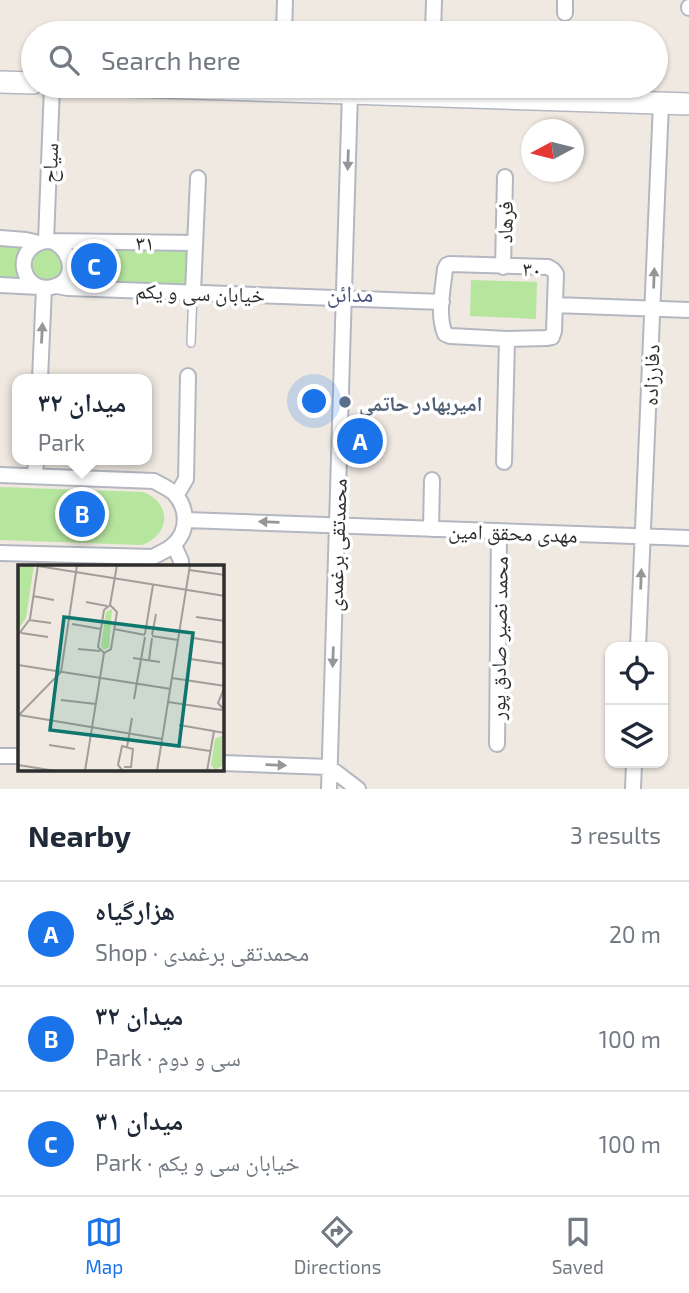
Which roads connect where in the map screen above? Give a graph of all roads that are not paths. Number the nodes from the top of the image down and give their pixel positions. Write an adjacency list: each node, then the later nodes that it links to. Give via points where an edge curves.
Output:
1 (285, 0): 3 (street)
2 (434, 0): 4 (street)
3 (284, 21)
4 (433, 21)
5 (0, 82): 6 (main road)
6 (21, 83)
7 (52, 98): 15 (street, سیاح)
8 (351, 98): 21 (street, محمدتقی برغمدی, one-way to 21)
9 (573, 98): 10 (main road)
10 (661, 103): 11 (main road); 24 (street, دفارزاده, one-way to 10)
11 (689, 104)
12 (198, 177): 16 (street)
13 (505, 177): 17 (street, فرهاد)
14 (0, 239): 15 (street, ۳۱)
15 (46, 242): 16 (street, ۳۱); 19 (street, via 27,251 24,266 29,279); 19 (street, via 61,246 70,259 68,275)
16 (195, 243): 20 (street)
17 (503, 267): 22 (street, ۳۰, via 447,265); 23 (street, ۳۰, via 553,270)
18 (0, 285): 19 (street, خیابان سی و یکم)
19 (47, 287): 20 (street, خیابان سی و یکم); 28 (street, one-way to 19)
20 (193, 292): 21 (street, خیابان سی و یکم); 27 (lane)
21 (344, 297): 22 (street, خیابان سی و یکم); 37 (street, محمدتقی برغمدی)
22 (442, 302): 26 (street, ۳۰, via 445,334)
23 (555, 305): 24 (street); 26 (street, ۳۰, via 552,337)
24 (653, 308): 25 (street); 40 (street, دفارزاده)
25 (689, 310)
26 (507, 338): 30 (street)
27 (191, 343)
28 (40, 374)
29 (188, 376): 35 (street, via 186,478)
30 (504, 462)
31 (36, 465): 33 (street)
32 (0, 475): 33 (street)
33 (35, 476): 35 (street, via 154,481)
34 (432, 480): 38 (street)
35 (176, 496): 36 (street)
36 (186, 520): 37 (street, مهدی محقق امین, one-way to 36); 42 (street)
37 (337, 524): 38 (street, مهدی محقق امین); 51 (street, محمدتقی برغمدی, one-way to 51)
38 (431, 529): 39 (street, مهدی محقق امین)
39 (499, 531): 40 (street, مهدی محقق امین); 47 (street, محمد نصیر صادق پور)
40 (643, 536): 41 (street, مهدی محقق امین); 46 (street, دفارزاده, one-way to 40)
41 (689, 538)
42 (174, 545): 44 (street, via 153,557); 45 (street)
43 (0, 553): 44 (street)
44 (40, 560)
45 (181, 565)
46 (638, 642)
47 (497, 744)
48 (0, 756): 49 (street)
49 (18, 757)
50 (224, 763): 51 (street, one-way to 51)
51 (329, 767): 53 (street, محمدتقی برغمدی); 54 (street)
52 (634, 768): 55 (street)
53 (329, 789)
54 (358, 789)
55 (633, 789)

